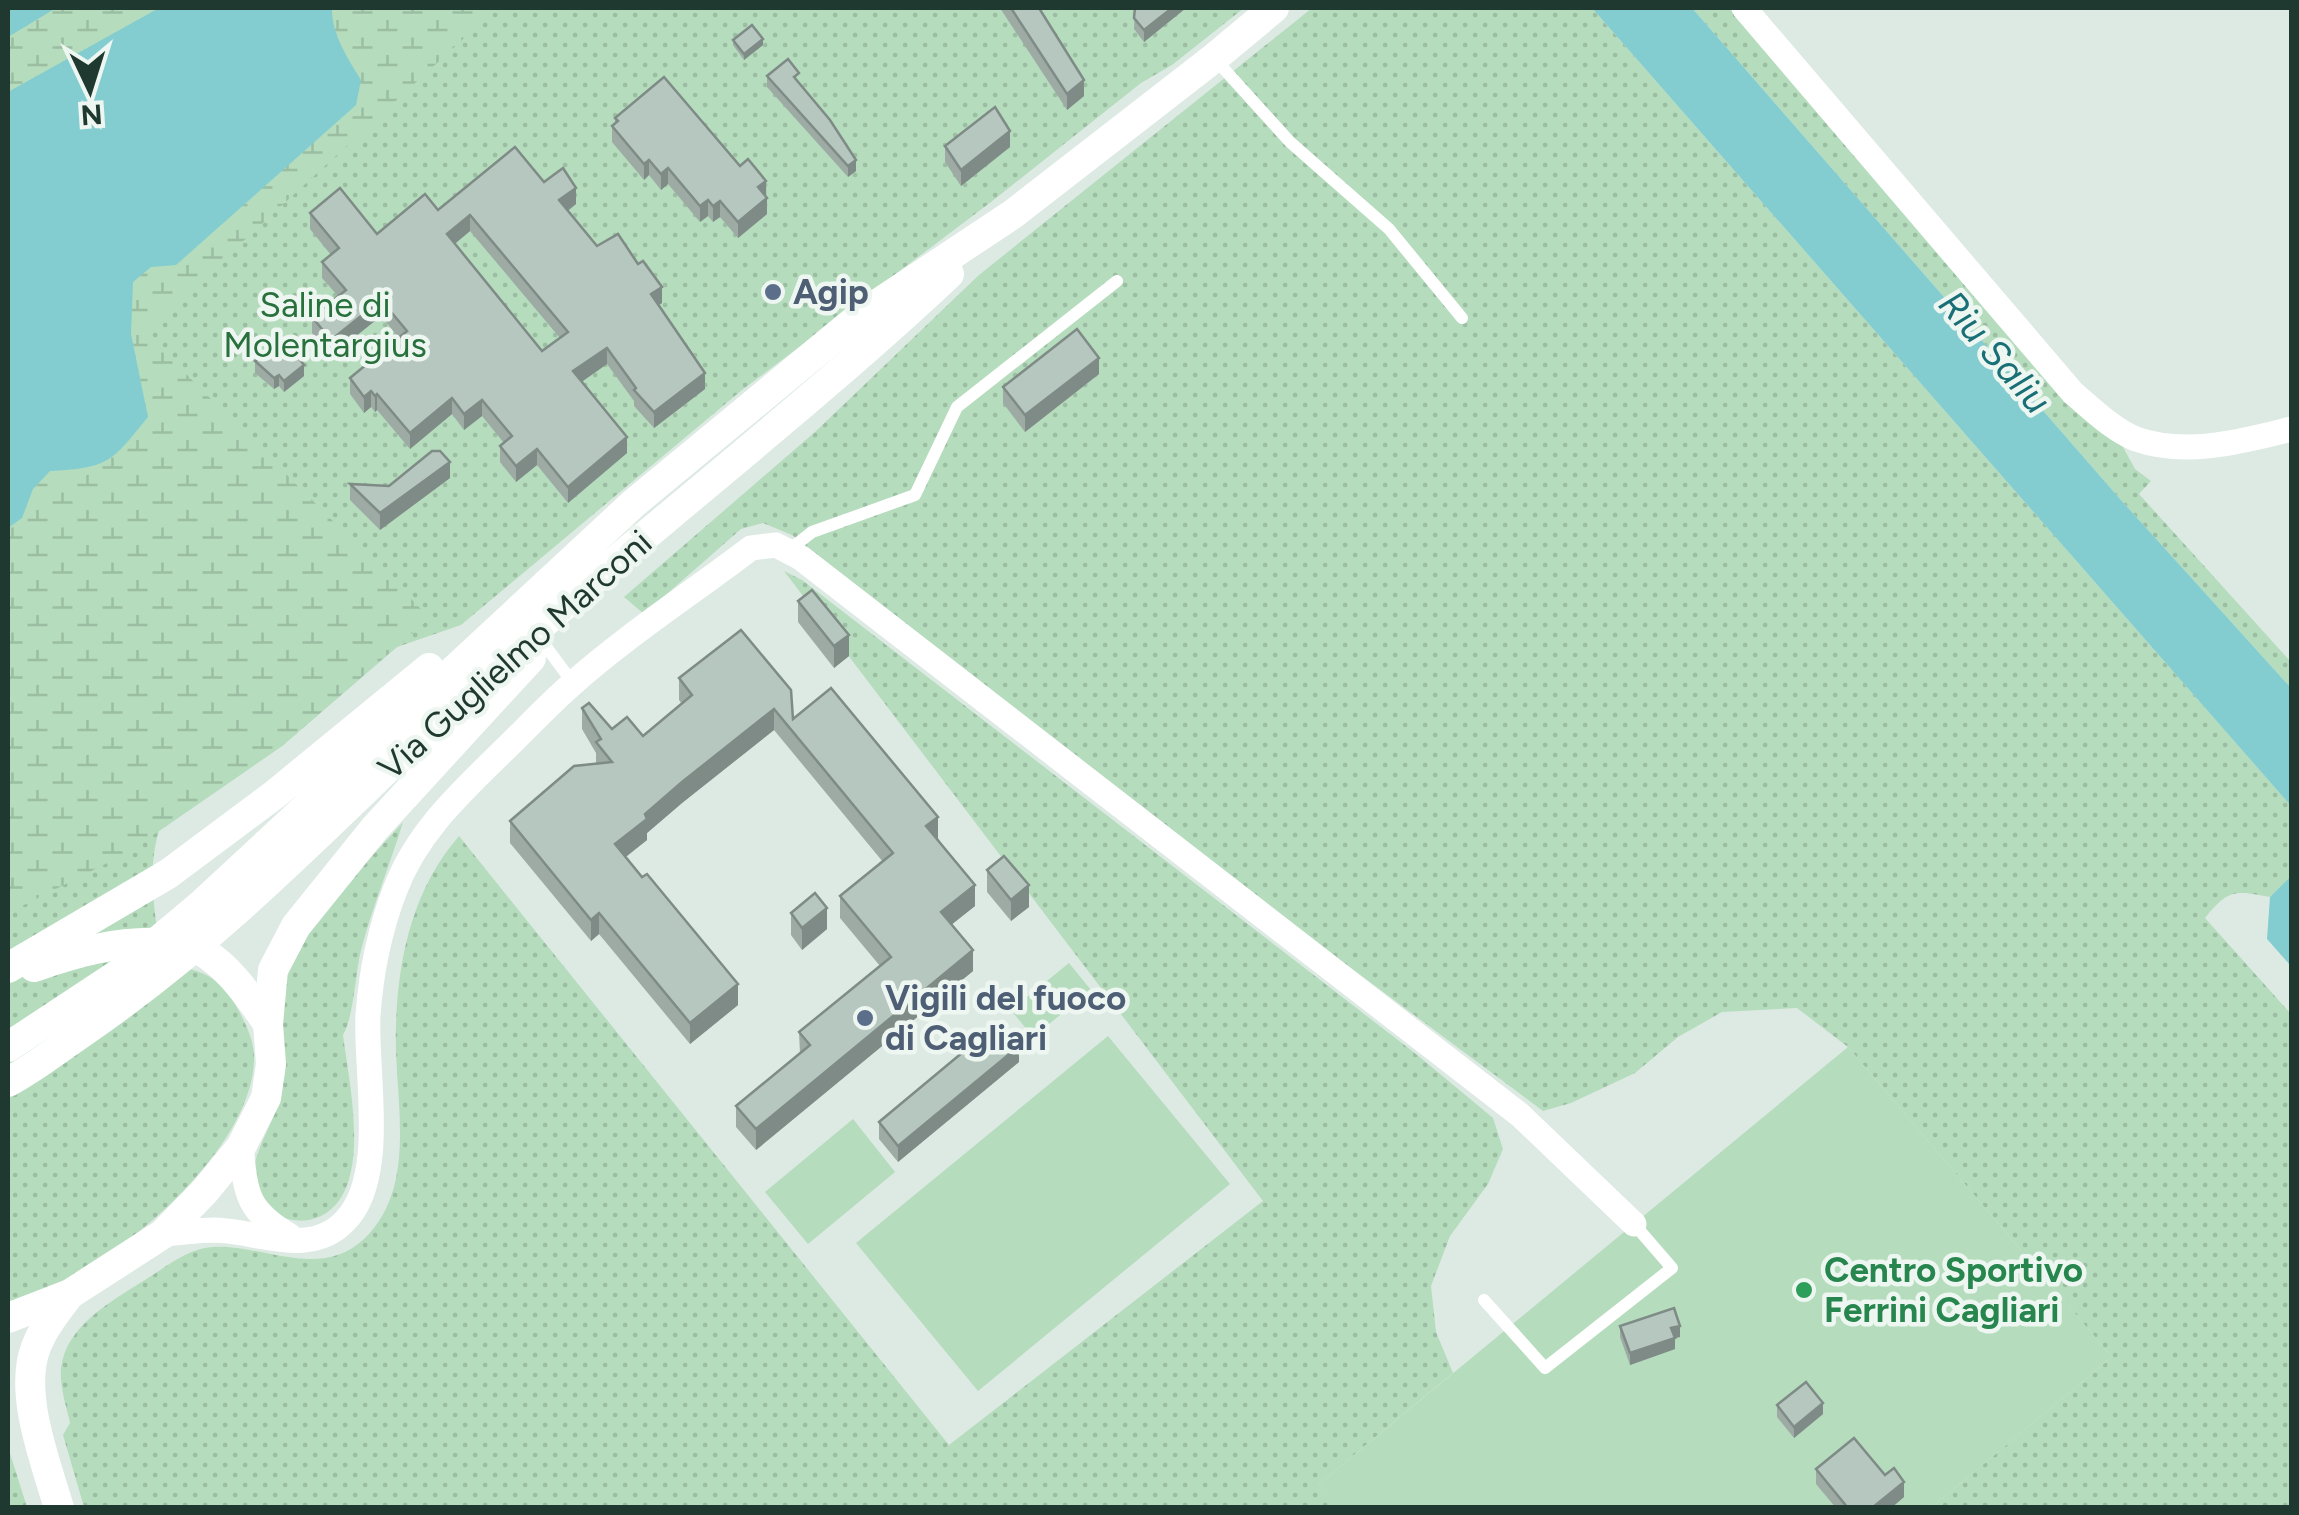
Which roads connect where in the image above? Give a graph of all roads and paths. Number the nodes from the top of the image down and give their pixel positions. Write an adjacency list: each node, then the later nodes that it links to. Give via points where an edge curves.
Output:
1 (1274, 8): 3 (main road, Via Guglielmo Marconi)
2 (1744, 8): 7 (street, via 2073,392 2105,420 2134,439 2184,446)
3 (1214, 58): 4 (main road, Via Guglielmo Marconi); 6 (lane, via 1290,142 1389,229)
4 (1013, 214): 8 (main road, Via Guglielmo Marconi); 9 (main road, Via Guglielmo Marconi, via 864,314)
5 (1117, 281): 10 (lane, via 958,407 914,494 812,532)
6 (1462, 318)
7 (2292, 429)
8 (774, 431): 11 (main road); 13 (main road, Via Guglielmo Marconi)
9 (634, 503): 13 (main road, Via Guglielmo Marconi, via 515,610); 14 (main road, via 214,842)
10 (788, 551): 12 (street, via 776,545 751,548); 20 (street, via 1520,1115)
11 (544, 644): 12 (lane); 16 (main road, via 375,828 296,926 273,970)
12 (573, 683): 22 (street, via 446,806 414,849 394,890 375,961 367,1179 357,1205 331,1234)
13 (287, 846): 17 (main road, Via Guglielmo Marconi, via 120,973); 18 (main road, Via Guglielmo Marconi, via 149,987)
14 (8, 968)
15 (8, 976): 16 (main road, via 127,942 185,943 245,990)
16 (268, 1024): 19 (main road, via 266,1098)
17 (8, 1047)
18 (8, 1082)
19 (241, 1147): 21 (main road); 22 (street, via 255,1210)
20 (1634, 1224): 24 (lane, via 1672,1268 1545,1368)
21 (162, 1234): 22 (street, via 216,1230); 23 (main road)
22 (298, 1241)
23 (70, 1294): 25 (main road); 27 (main road, via 34,1352)
24 (1484, 1300)
25 (8, 1318)
26 (8, 1388): 27 (main road)
27 (34, 1424): 28 (main road)
28 (59, 1508)

